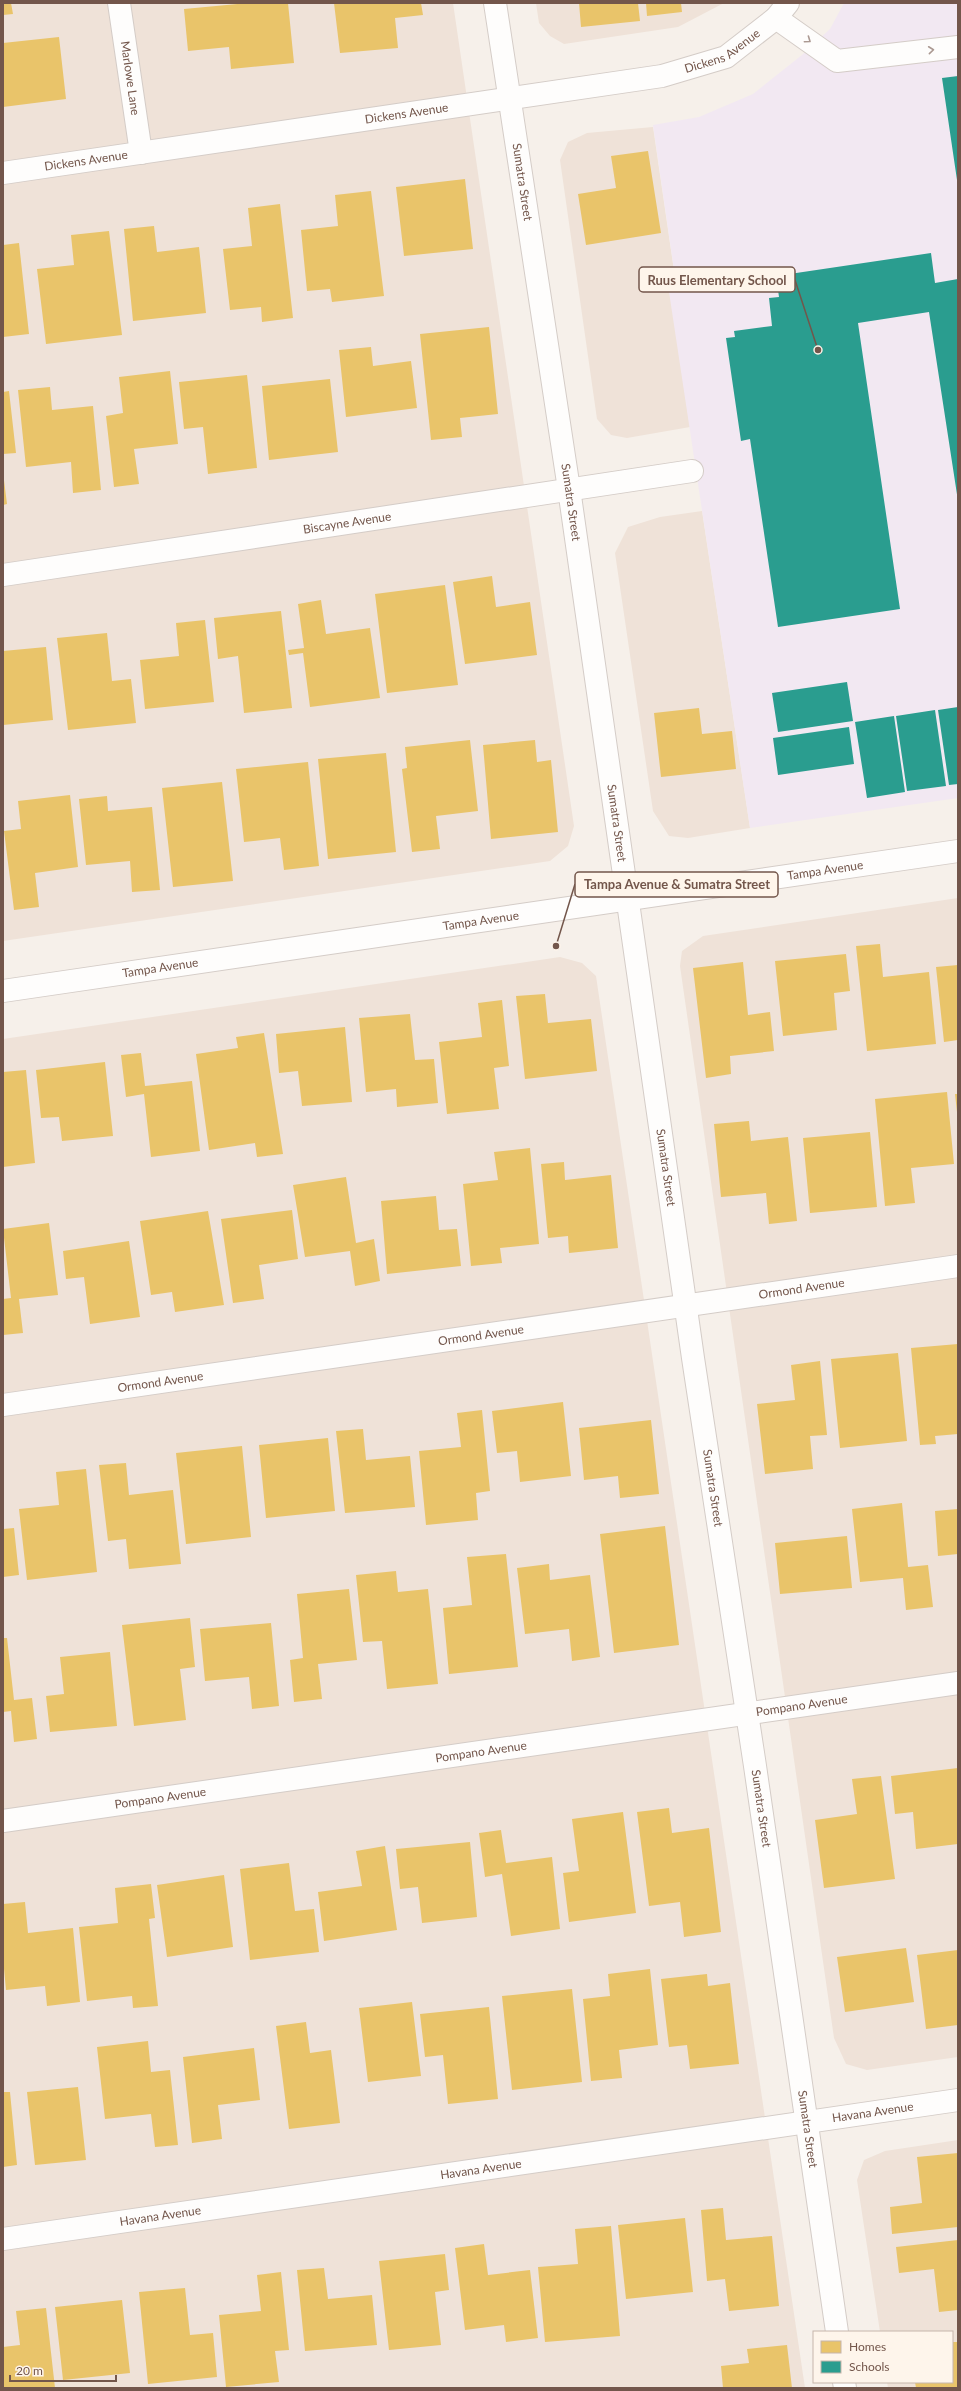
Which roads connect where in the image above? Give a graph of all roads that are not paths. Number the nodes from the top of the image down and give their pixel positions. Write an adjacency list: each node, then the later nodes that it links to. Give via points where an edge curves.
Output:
1 (119, 3): 6 (street, Marlowe Lane)
2 (495, 3): 5 (street, Sumatra Street)
3 (782, 11): 4 (street, one-way to 4, via 838,61); 5 (street, Dickens Avenue, via 726,56 662,76)
4 (958, 47)
5 (509, 100): 6 (street, Dickens Avenue); 9 (street, Sumatra Street)
6 (141, 153): 7 (street, Dickens Avenue)
7 (3, 173)
8 (692, 471): 9 (street, Biscayne Avenue)
9 (569, 489): 10 (street, Biscayne Avenue); 12 (street, Sumatra Street)
10 (3, 575)
11 (958, 852): 12 (street, Tampa Avenue)
12 (627, 901): 13 (street, Tampa Avenue); 15 (street, Sumatra Street)
13 (3, 990)
14 (958, 1266): 15 (street, Ormond Avenue)
15 (686, 1306): 16 (street, Ormond Avenue); 18 (street, Sumatra Street)
16 (3, 1405)
17 (958, 1682): 18 (street, Pompano Avenue)
18 (747, 1714): 19 (street, Pompano Avenue); 21 (street, Sumatra Street)
19 (3, 1821)
20 (958, 2100): 21 (street, Havana Avenue)
21 (808, 2124): 22 (street, Havana Avenue); 23 (street, Sumatra Street)
22 (3, 2239)
23 (837, 2331)

